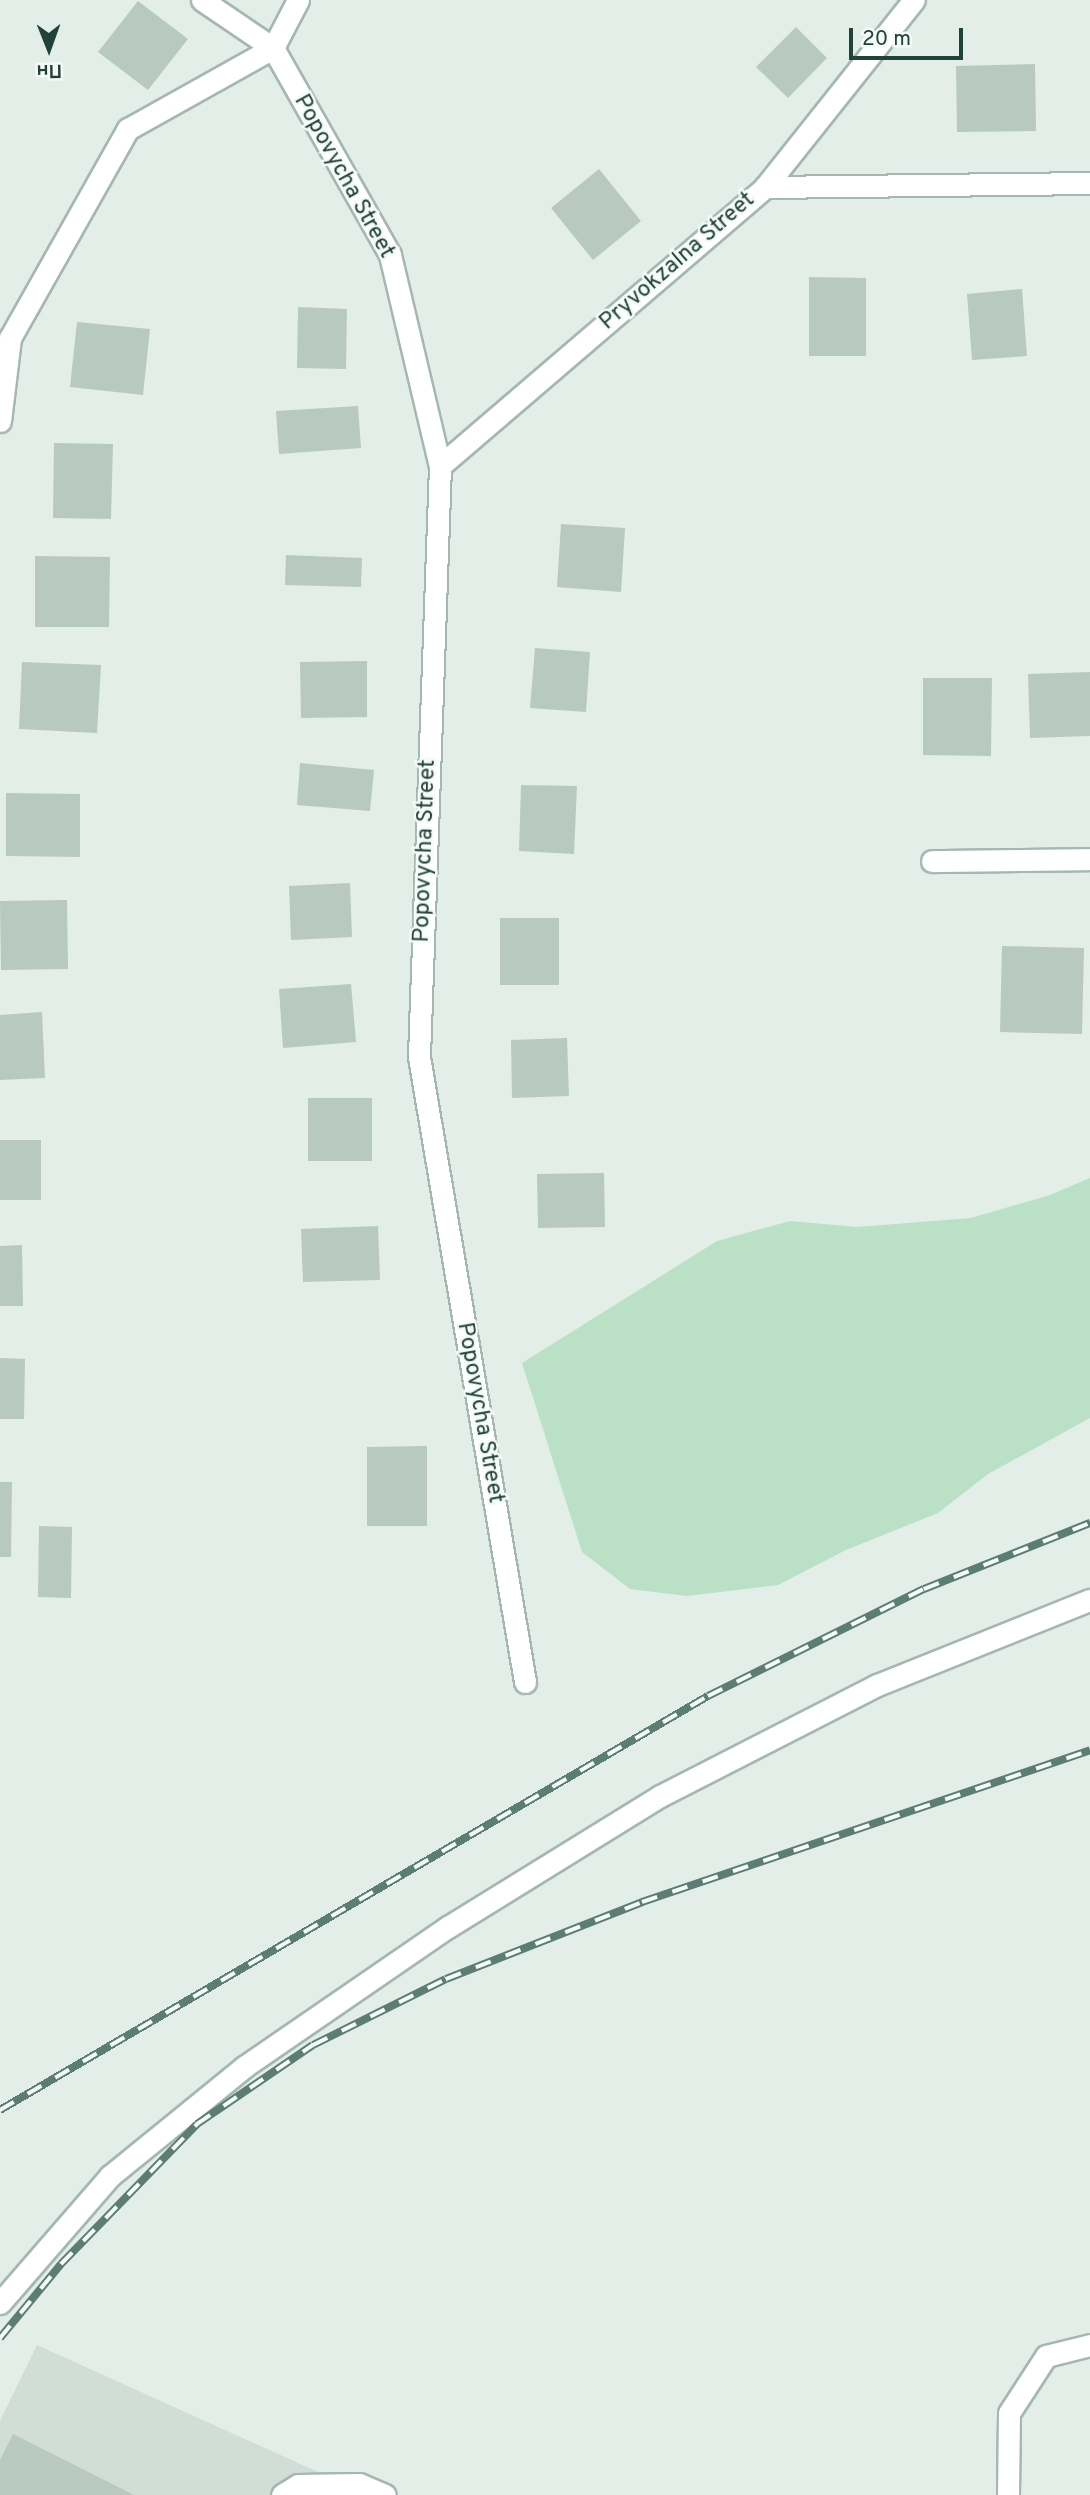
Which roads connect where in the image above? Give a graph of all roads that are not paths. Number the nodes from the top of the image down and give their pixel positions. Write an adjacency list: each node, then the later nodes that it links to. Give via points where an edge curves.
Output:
1 (202, 0): 4 (street, Popovycha Street)
2 (298, 0): 4 (street)
3 (914, 0): 6 (street)
4 (273, 48): 7 (street, via 128,129 10,338); 8 (street, Popovycha Street, via 390,256)
5 (1090, 183): 6 (street, Pryvokzalna Street)
6 (765, 187): 8 (street, Pryvokzalna Street)
7 (0, 421)
8 (440, 466): 12 (street, Popovycha Street, via 419,1057)
9 (1090, 859): 10 (street)
10 (932, 861)
11 (1090, 1600): 13 (street, via 877,1685 660,1796 448,1927 244,2067 110,2176)
12 (525, 1682)
13 (0, 2303)
14 (1090, 2345): 17 (street, via 1046,2356 1009,2413)
15 (282, 2495): 16 (street, via 298,2485 359,2484)
16 (385, 2495)
17 (1008, 2495)

